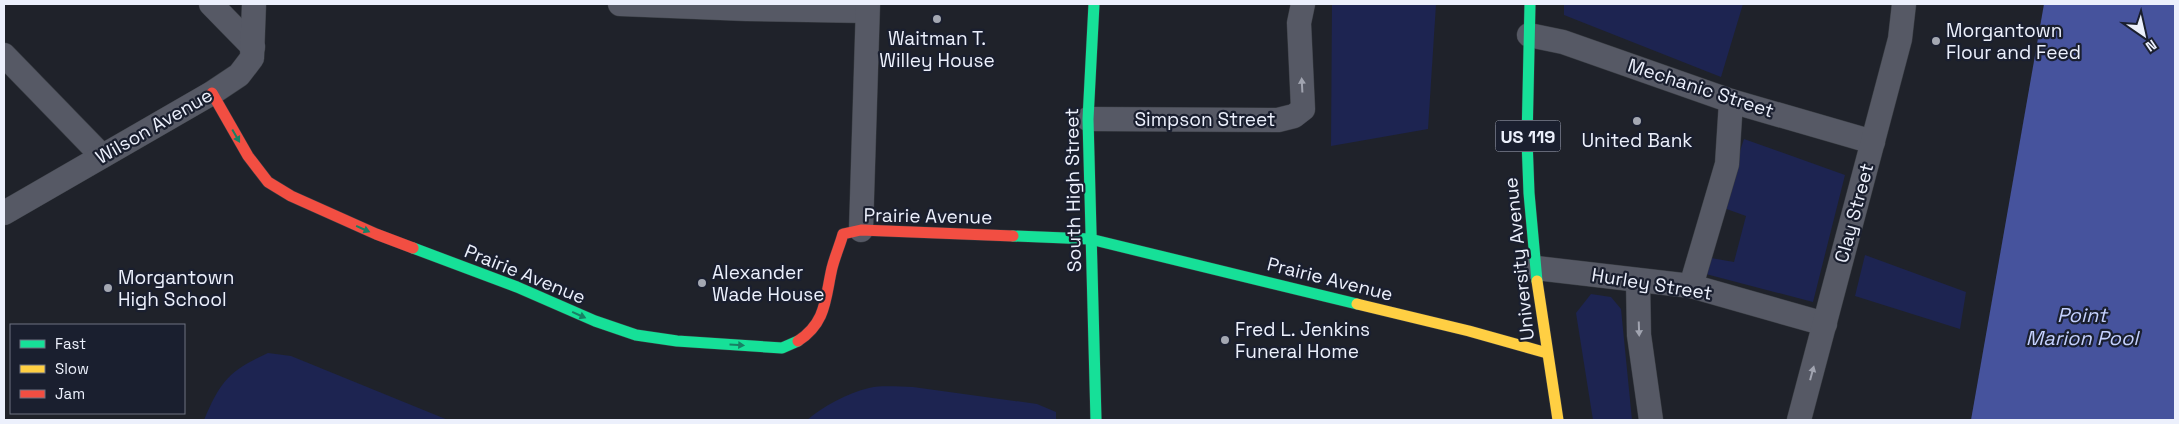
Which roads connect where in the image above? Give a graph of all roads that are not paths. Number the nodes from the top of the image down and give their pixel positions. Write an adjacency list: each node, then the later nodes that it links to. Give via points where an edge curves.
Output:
1 (211, 4): 11 (street)
2 (254, 4): 11 (street, Wilson Avenue)
3 (620, 4): 4 (street)
4 (627, 4): 9 (street, via 746,9)
5 (1094, 4): 15 (street, South High Street)
6 (1303, 4): 15 (street, Simpson Street, one-way to 6, via 1278,120 1294,116 1303,109 1299,23)
7 (1530, 4): 10 (street, University Avenue / US 119)
8 (1904, 4): 16 (street, Clay Street, via 1900,39)
9 (867, 8): 19 (street)
10 (1529, 35): 14 (street, Mechanic Street, via 1563,42); 21 (street, University Avenue / US 119, via 1527,159)
11 (253, 47): 13 (street, Wilson Avenue, via 252,58 239,76)
12 (4, 55): 17 (street)
13 (212, 93): 17 (street, Wilson Avenue); 19 (street, Prairie Avenue, one-way to 19, via 248,156 268,182 291,196 376,234 636,335 782,348 797,342 812,332 822,318 833,265 844,234)
14 (1731, 100): 16 (street, Mechanic Street); 23 (street, via 1727,164)
15 (1088, 119): 20 (street, South High Street)
16 (1874, 142): 24 (street, Clay Street)
17 (102, 156): 18 (street, Wilson Avenue)
18 (4, 214)
19 (861, 230): 20 (street, Prairie Avenue)
20 (1090, 238): 25 (street, Prairie Avenue, via 1460,328); 26 (street, South High Street)
21 (1536, 268): 22 (street, Hurley Street); 25 (street, University Avenue / US 119)
22 (1638, 281): 23 (street, Hurley Street); 28 (street, one-way to 28, via 1639,335)
23 (1691, 286): 24 (street, Hurley Street)
24 (1825, 324): 29 (street, Clay Street, one-way to 24)
25 (1547, 353): 27 (street, University Avenue / US 119)
26 (1096, 420)
27 (1558, 420)
28 (1651, 420)
29 (1799, 420)

